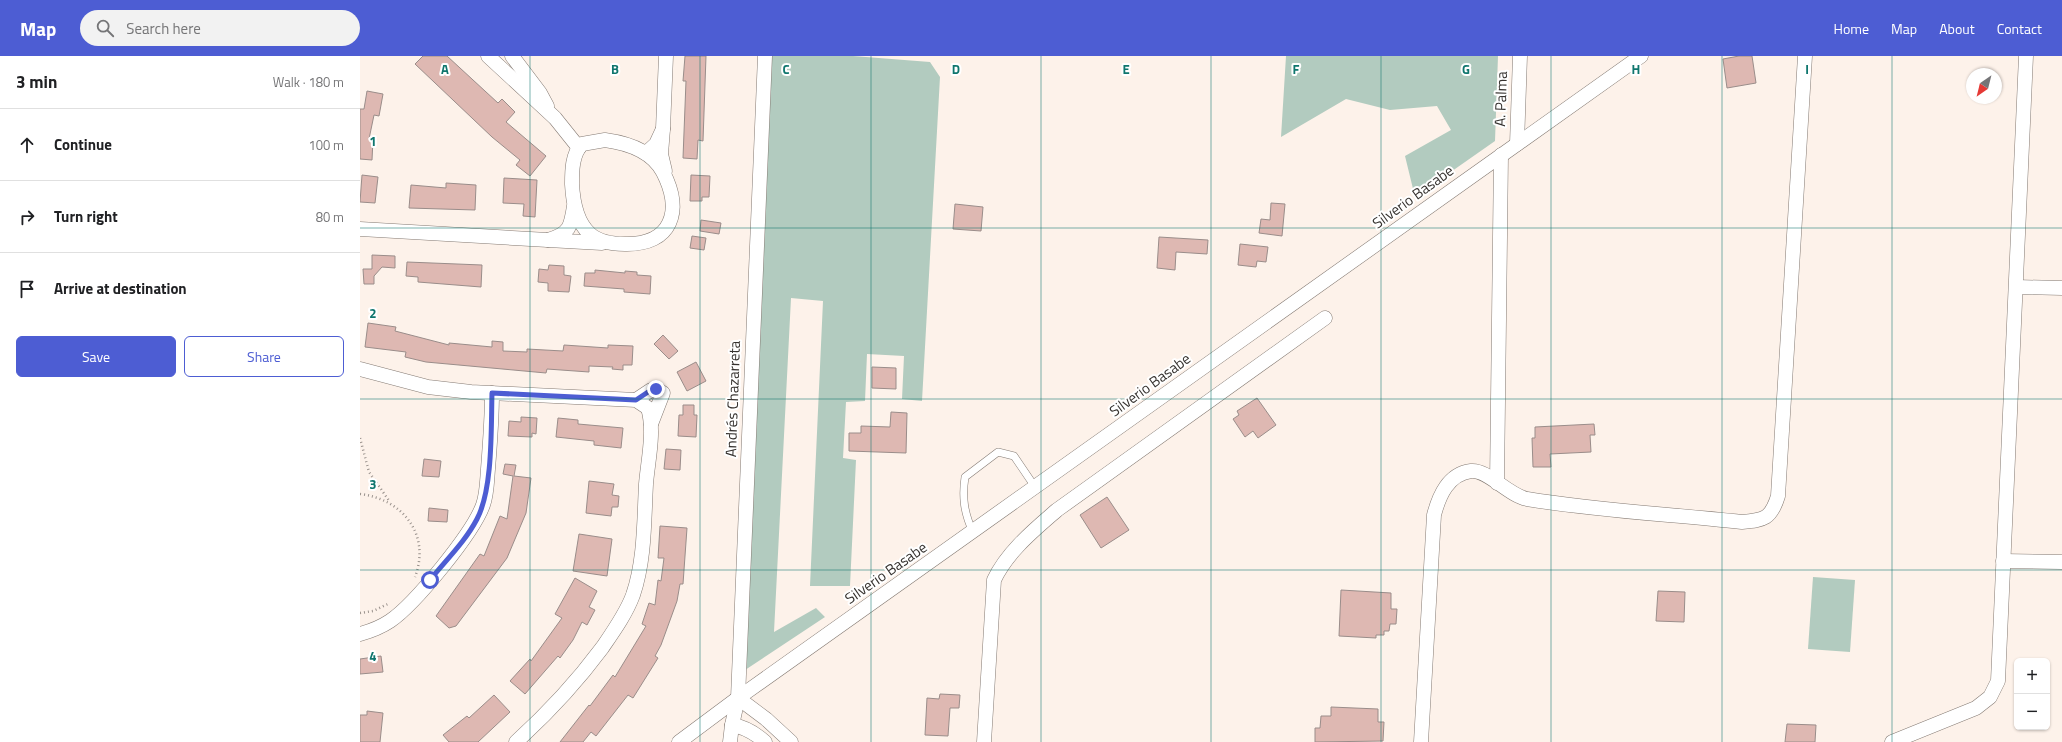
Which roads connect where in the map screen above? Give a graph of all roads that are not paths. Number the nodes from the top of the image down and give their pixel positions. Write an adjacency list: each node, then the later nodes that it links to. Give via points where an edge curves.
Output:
1 (488, 56): 9 (street)
2 (512, 56): 9 (street, via 540,92)
3 (666, 56): 10 (street)
4 (765, 56): 33 (street, Andrés Chazarreta)
5 (1520, 56): 11 (street, A. Palma)
6 (1641, 56): 11 (street, Silverio Basabe)
7 (1806, 56): 27 (street, via 1778,496 1769,516 1758,521 1742,522 1542,501 1520,498)
8 (2026, 56): 20 (street)
9 (555, 118): 12 (street)
10 (663, 129): 13 (street, via 656,144); 15 (street, via 662,154)
11 (1516, 144): 14 (street, Silverio Basabe)
12 (579, 148): 13 (street, via 589,142 605,140 628,144); 16 (street, via 573,165)
13 (646, 153): 15 (street, via 660,166)
14 (1501, 155): 27 (street); 28 (street, Silverio Basabe)
15 (666, 178): 19 (street, via 673,208 673,218 669,226 651,241)
16 (574, 206): 18 (street, via 566,233); 19 (street, via 590,235)
17 (360, 229): 18 (street)
18 (548, 240): 19 (street)
19 (614, 244)
20 (2017, 287): 21 (street); 30 (street)
21 (2062, 288)
22 (1325, 318): 40 (street, via 1057,510 1000,568 994,580)
23 (360, 369): 24 (street, via 428,387)
24 (492, 393): 25 (street); 32 (street, via 486,485 477,519 457,547 401,612 390,621)
25 (636, 400): 26 (street, via 648,408); 26 (street, via 651,390 656,389 663,393)
26 (650, 428): 35 (street, via 643,532 639,569 632,596 620,621 587,668 551,710)
27 (1497, 483): 41 (street, via 1482,473 1471,471 1450,481 1438,499 1434,515)
28 (1036, 487): 29 (street, Silverio Basabe); 29 (lane, via 1014,456 998,452 965,477 963,492 966,516)
29 (973, 532): 33 (street, Silverio Basabe)
30 (2003, 561): 31 (street); 42 (street, via 1998,681 1990,697 1976,708)
31 (2062, 562)
32 (360, 634)
33 (738, 698): 34 (street, Andrés Chazarreta); 36 (street, Silverio Basabe); 39 (street)
34 (732, 725): 37 (street, Andrés Chazarreta); 38 (street, via 757,735)
35 (516, 742)
36 (679, 742)
37 (730, 742)
38 (765, 742)
39 (791, 742)
40 (984, 742)
41 (1421, 742)
42 (1892, 742)

